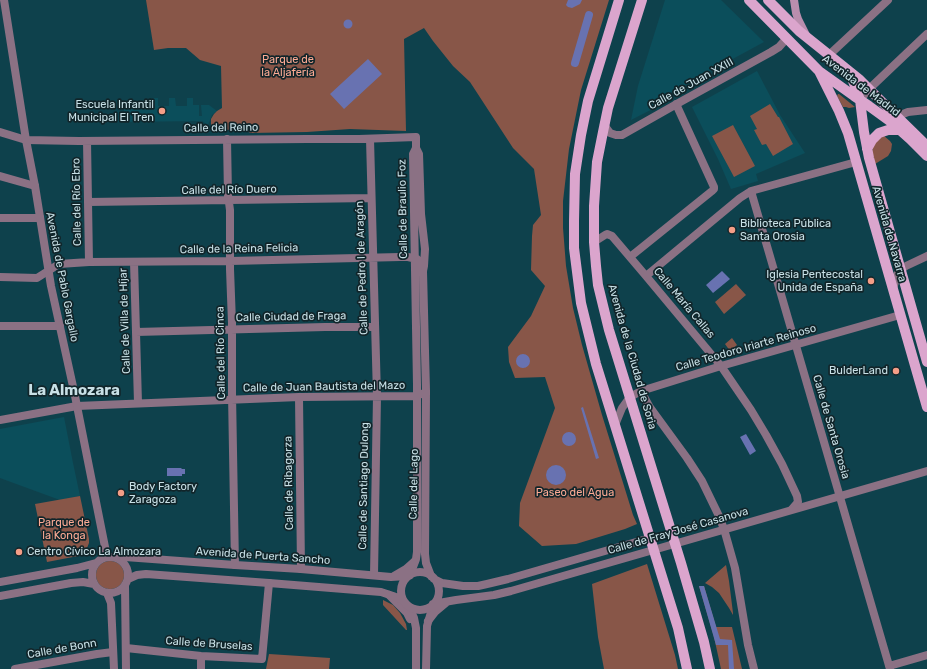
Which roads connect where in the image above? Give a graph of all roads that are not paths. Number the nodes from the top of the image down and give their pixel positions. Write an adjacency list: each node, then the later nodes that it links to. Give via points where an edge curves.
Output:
1 (4, 0): 24 (street, Avenida de Pablo Gargallo)
2 (619, 0): 74 (main road, via 582,129 575,174 574,220 574,248 581,303 596,364)
3 (642, 0): 19 (main road, Avenida de la Ciudad de Soria)
4 (749, 0): 9 (main road, Avenida de Madrid)
5 (768, 0): 10 (main road, Avenida de Madrid)
6 (794, 0): 10 (main road, via 798,19)
7 (888, 0): 11 (street)
8 (927, 34): 14 (street)
9 (787, 38): 13 (main road, Avenida de Madrid); 16 (street, Calle de Juan XXIII, via 775,50)
10 (807, 38): 11 (main road, Avenida de Madrid)
11 (828, 56): 12 (main road, Avenida de Madrid)
12 (844, 68): 14 (main road, Avenida de Madrid); 15 (main road, Avenida de Navarra, via 853,81)
13 (819, 71): 15 (main road, Avenida de Madrid); 30 (main road, Avenida de Navarra, via 843,118)
14 (869, 89): 15 (street); 18 (main road, Avenida de Madrid)
15 (860, 100): 20 (main road, Avenida de Madrid); 28 (main road, Avenida de Navarra)
16 (676, 104): 19 (street, Calle de Juan XXIII, via 622,135 610,133); 41 (street, via 714,189)
17 (927, 110): 18 (street, via 908,112)
18 (899, 118): 20 (main road); 26 (main road, Avenida de Madrid)
19 (604, 125): 39 (main road, Avenida de la Ciudad de Soria, via 597,162)
20 (900, 130): 28 (main road, via 879,133); 29 (main road, Avenida de Madrid)
21 (0, 132): 24 (street, Calle del Reino)
22 (227, 139): 23 (street, Calle del Reino); 25 (street, Calle del Reino); 35 (street, Calle del Río Cinca)
23 (370, 139): 27 (street, Calle del Reino, via 416,138); 34 (street, Calle de Pedro I de Aragón)
24 (26, 140): 25 (street, Calle del Reino); 32 (street, Avenida de Pablo Gargallo)
25 (86, 141): 36 (street, Calle del Río Ebro)
26 (927, 146)
27 (416, 148): 43 (street, Calle de Braulio Foz, via 413,154); 49 (street, Calle de Braulio Foz, via 419,154)
28 (867, 149): 48 (main road, Avenida de Navarra)
29 (927, 156)
30 (856, 162): 33 (street); 52 (main road, Avenida de Navarra)
31 (0, 176): 32 (street)
32 (35, 186): 38 (street, Avenida de Pablo Gargallo)
33 (751, 191): 50 (street); 59 (street, Calle de Santa Orosia)
34 (371, 198): 35 (street, Calle del Río Duero); 42 (street, Calle de Pedro I de Aragón)
35 (229, 200): 36 (street, Calle del Río Duero); 44 (street, Calle del Río Cinca)
36 (88, 202): 45 (street, Calle del Río Ebro)
37 (0, 218): 38 (street)
38 (40, 218): 47 (street, Avenida de Pablo Gargallo)
39 (594, 242): 41 (street, Calle María Callas, via 605,235 610,235); 68 (main road, Avenida de la Ciudad de Soria, via 598,285)
40 (927, 256): 48 (street)
41 (630, 257): 50 (street, Calle María Callas)
42 (373, 258): 43 (street, Calle de la Reina Felicia); 44 (street, Calle de la Reina Felicia); 56 (street, Calle de Pedro I de Aragón)
43 (415, 258): 49 (street); 66 (street, Calle de Braulio Foz)
44 (230, 261): 46 (street, Calle de la Reina Felicia); 57 (street, Calle del Río Cinca)
45 (89, 262): 46 (street, Calle de la Reina Felicia); 47 (street, Calle de la Reina Felicia, via 59,264)
46 (134, 262): 58 (street, Calle de Villa de Híjar)
47 (49, 270): 51 (street, Calle de la Reina Felicia, via 37,278); 55 (street, Avenida de Pablo Gargallo)
48 (900, 270): 52 (street); 60 (main road, Avenida de Navarra)
49 (424, 271): 63 (street, Calle de Braulio Foz)
50 (646, 276): 62 (street, Calle María Callas)
51 (0, 277)
52 (893, 290): 53 (main road, Avenida de Navarra)
53 (900, 315): 59 (street, Calle Teodoro Iriarte Reinoso); 72 (main road, Avenida de Navarra)
54 (0, 326): 55 (street)
55 (60, 326): 71 (street, Avenida de Pablo Gargallo)
56 (375, 327): 57 (street, Calle Ciudad de Fraga); 65 (street, Calle de Pedro I de Aragón)
57 (232, 329): 58 (street, Calle Ciudad de Fraga); 69 (street, Calle del Río Cinca)
58 (136, 332): 70 (street, Calle de Villa de Híjar)
59 (796, 344): 62 (street, Calle Teodoro Iriarte Reinoso); 76 (street, Calle de Santa Orosia)
60 (925, 348): 61 (main road, Avenida de Navarra)
61 (927, 362)
62 (721, 366): 64 (street, Calle Teodoro Iriarte Reinoso); 77 (street, Calle María Callas, via 766,435 796,492 797,504)
63 (426, 391): 66 (street, Calle de Juan Bautista del Mazo); 91 (street, Calle del Lago, via 425,554 426,563)
64 (642, 391): 68 (street, Calle Teodoro Iriarte Reinoso); 78 (street, via 649,406 702,481)
65 (377, 396): 66 (street, Calle de Juan Bautista del Mazo); 67 (street, Calle de Juan Bautista del Mazo); 88 (street, Calle de Santiago Dulong)
66 (417, 396): 84 (street, Calle del Lago)
67 (299, 397): 69 (street, Calle de Juan Bautista del Mazo); 87 (street, Calle de Ribagorza)
68 (630, 397): 74 (street, via 622,408); 80 (main road, Avenida de la Ciudad de Soria)
69 (233, 400): 70 (street, Calle de Juan Bautista del Mazo); 86 (street, Calle del Río Cinca)
70 (138, 403): 71 (street, Calle de Juan Bautista del Mazo)
71 (77, 406): 73 (street, Calle de Juan Bautista del Mazo); 82 (street, Avenida de Pablo Gargallo)
72 (927, 407)
73 (0, 420)
74 (616, 425): 79 (main road)
75 (927, 471): 76 (street, Calle de Fray José Casanova)
76 (840, 496): 77 (street, Calle de Fray José Casanova); 109 (street, Calle de Santa Orosia)
77 (792, 509): 78 (street, Calle de Fray José Casanova)
78 (724, 529): 80 (street, Calle de Fray José Casanova); 118 (street, via 735,568)
79 (650, 538): 81 (main road); 91 (street, Calle de Fray José Casanova, via 478,586 442,583)
80 (674, 544): 81 (street, Calle de Fray José Casanova); 117 (main road, Avenida de la Ciudad de Soria)
81 (654, 550): 99 (street, Calle de Fray José Casanova, via 511,591); 116 (main road, via 678,628)
82 (107, 557): 83 (street); 85 (street)
83 (117, 558): 86 (street, Avenida de Puerta Sancho); 93 (street, via 123,562 128,572)
84 (415, 561): 89 (street, Calle del Lago); 90 (street)
85 (96, 563): 92 (street); 95 (street, via 92,571)
86 (235, 565): 87 (street, Avenida de Puerta Sancho)
87 (301, 569): 88 (street, Avenida de Puerta Sancho)
88 (374, 575): 90 (street, Avenida de Puerta Sancho)
89 (409, 576): 90 (street, Avenida de Puerta Sancho); 91 (street, via 421,572); 100 (street, via 401,586)
90 (391, 577)
91 (433, 577): 101 (street, via 439,590 438,598)
92 (0, 582)
93 (126, 582): 94 (street, via 137,575 146,574); 96 (street, via 119,591); 104 (street)
94 (269, 583): 97 (street); 107 (street, Calle de Bruselas, via 262,659)
95 (94, 584): 96 (street, via 101,591); 98 (street, via 71,583)
96 (108, 593): 105 (street, via 111,603)
97 (389, 594): 100 (street); 103 (street, via 407,613)
98 (0, 596)
99 (450, 601): 101 (street, Calle de Fray José Casanova); 102 (street)
100 (406, 603): 101 (street, via 421,610); 103 (street, via 412,612)
101 (433, 605): 102 (street)
102 (428, 621): 115 (street)
103 (416, 628): 114 (street)
104 (126, 648): 107 (street, Calle de Bruselas); 112 (street)
105 (113, 652): 108 (street, Calle de Bonn); 111 (street)
106 (927, 655): 109 (street)
107 (201, 656): 113 (street)
108 (39, 667): 110 (street, Calle de Bonn)
109 (890, 667)
110 (15, 669)
111 (114, 669)
112 (126, 669)
113 (202, 669)
114 (416, 669)
115 (426, 669)
116 (687, 669)
117 (710, 669)
118 (754, 669)

